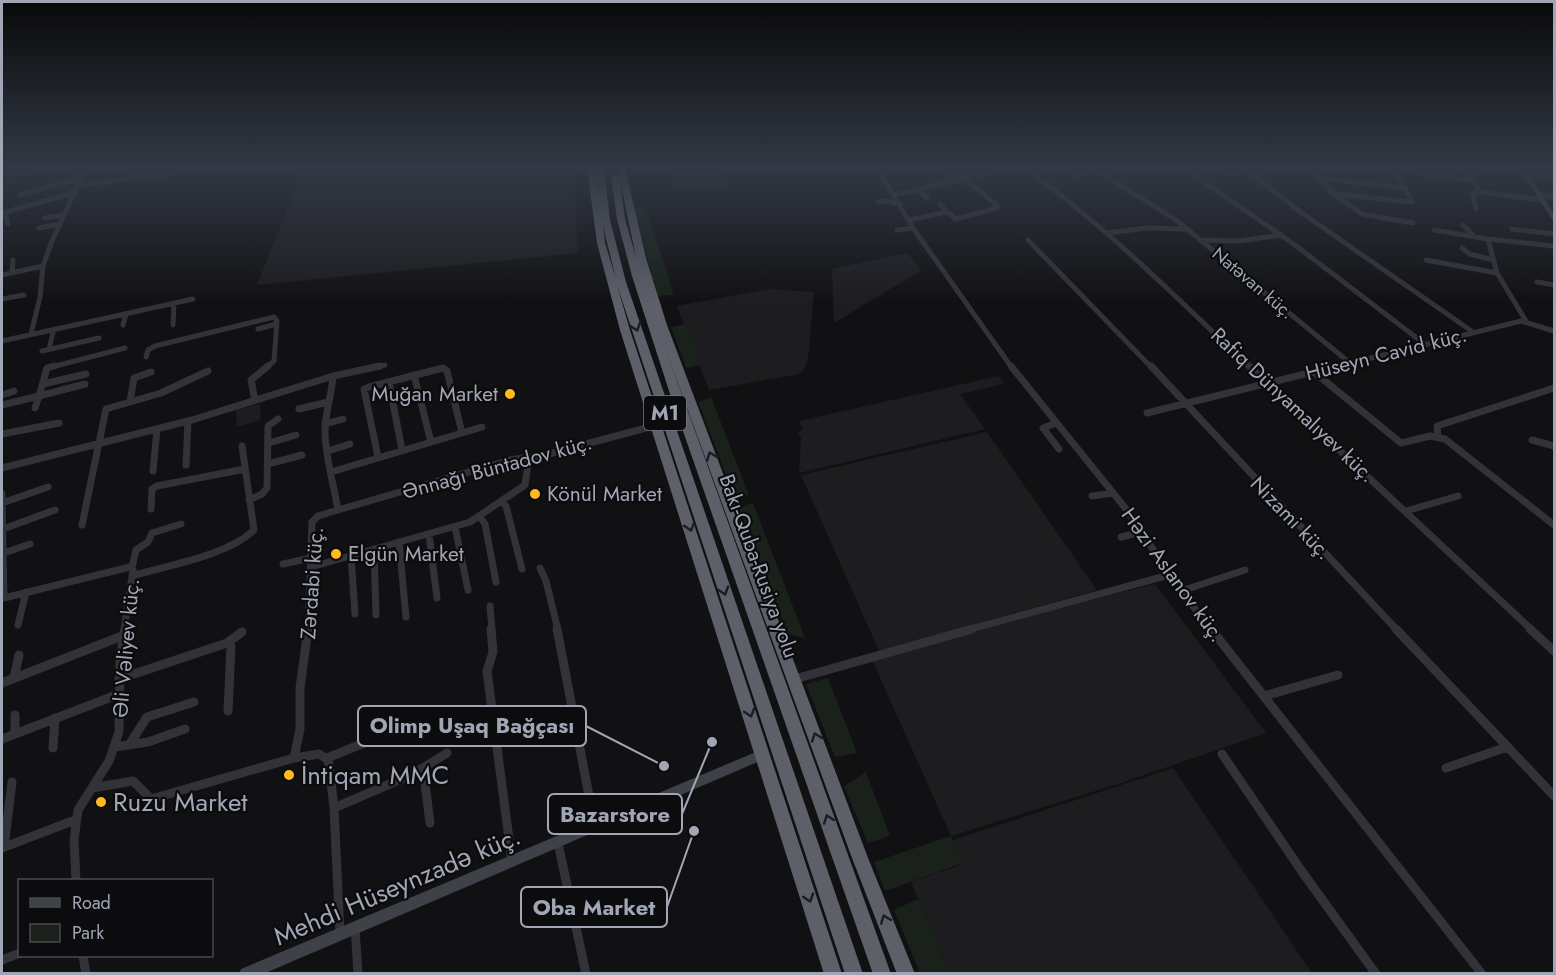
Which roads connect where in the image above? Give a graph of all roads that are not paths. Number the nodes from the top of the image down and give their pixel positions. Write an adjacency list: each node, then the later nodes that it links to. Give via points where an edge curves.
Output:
1 (3, 213): 19 (street)
2 (597, 214): 98 (highway, via 601,243)
3 (605, 214): 222 (highway, Bakı-Quba-Rusiya yolu / M1, one-way to 222, via 621,282)
4 (620, 214): 223 (highway, Bakı-Quba-Rusiya yolu / M1, one-way to 4, via 672,383)
5 (631, 214): 178 (highway, one-way to 5, via 662,325)
6 (905, 214): 17 (street, Həzi Aslanov küç.)
7 (940, 214): 17 (street)
8 (949, 214): 9 (street, via 956,219)
9 (976, 214)
10 (1084, 214): 28 (street, Rafiq Dünyamalıyev küç.)
11 (1164, 214): 24 (street, Natəvan küç.)
12 (1251, 214): 30 (street)
13 (1303, 214): 58 (street)
14 (1362, 214): 18 (street)
15 (63, 215): 16 (street); 20 (street)
16 (45, 218)
17 (909, 220): 23 (street, Həzi Aslanov küç.)
18 (1413, 223)
19 (8, 224)
20 (59, 224): 22 (street); 40 (street)
21 (1463, 225): 31 (street)
22 (39, 228)
23 (913, 228): 26 (street); 96 (street, Həzi Aslanov küç.)
24 (1188, 229): 28 (street, via 1147,228); 34 (street, Natəvan küç.)
25 (1512, 229): 29 (street)
26 (897, 230)
27 (1434, 230): 31 (street)
28 (1107, 233): 77 (street, Rafiq Dünyamalıyev küç.)
29 (1554, 234)
30 (1281, 235): 34 (street, via 1239,241); 63 (street)
31 (1473, 235): 32 (street)
32 (1488, 239): 35 (street); 39 (street)
33 (1028, 240): 87 (street, Nizami küç.)
34 (1201, 240): 68 (street, Natəvan küç.)
35 (1554, 246)
36 (1462, 248): 39 (street)
37 (13, 260): 41 (street)
38 (1426, 260): 42 (street)
39 (1493, 260): 42 (street)
40 (43, 266): 41 (street); 59 (street, via 40,297)
41 (12, 272): 43 (street)
42 (1497, 273): 51 (street)
43 (2, 275)
44 (1537, 282): 45 (street)
45 (1554, 285)
46 (24, 295): 47 (street)
47 (2, 299)
48 (193, 299): 49 (street)
49 (174, 304): 50 (street); 54 (street)
50 (126, 314): 53 (street); 55 (street)
51 (1526, 321): 57 (street); 58 (street, Hüseyn Cavid küç.)
52 (276, 324): 56 (street); 67 (street, via 276,318 267,318 166,343 150,348); 84 (street, via 274,361 251,380)
53 (123, 325)
54 (173, 325)
55 (54, 329): 59 (street); 65 (street)
56 (258, 329)
57 (1554, 331)
58 (1473, 332): 63 (street, Hüseyn Cavid küç.)
59 (29, 335): 61 (street); 62 (street)
60 (99, 338): 65 (street)
61 (2, 341)
62 (25, 344)
63 (1426, 345): 68 (street, Hüseyn Cavid küç.)
64 (125, 348): 78 (street, via 47,368)
65 (49, 349): 66 (street)
66 (42, 351)
67 (146, 357)
68 (1350, 363): 72 (street, Hüseyn Cavid küç.)
69 (385, 365): 75 (street)
70 (208, 371): 85 (street)
71 (152, 372): 85 (street, via 134,378)
72 (1314, 372): 77 (street, Hüseyn Cavid küç.); 104 (street, via 1401,443)
73 (86, 374): 78 (street)
74 (414, 375): 76 (street); 101 (street, via 445,369); 107 (street)
75 (333, 376): 84 (street, via 296,384); 86 (street, Zərdabi küç.)
76 (389, 382): 113 (street); 116 (street, via 364,389)
77 (1269, 383): 87 (street, Hüseyn Cavid küç.); 135 (street, Rafiq Dünyamalıyev küç.)
78 (43, 384): 83 (street)
79 (85, 384): 83 (street)
80 (1554, 388): 104 (street, via 1437,426)
81 (14, 391): 82 (street)
82 (2, 395)
83 (39, 396): 88 (street); 89 (street)
84 (255, 400): 94 (street)
85 (130, 402): 109 (street, via 106,410)
86 (328, 402): 90 (street); 97 (street, Zərdabi küç.)
87 (1186, 404): 91 (street, Hüseyn Cavid küç.); 192 (street, Nizami küç.)
88 (2, 405)
89 (35, 408)
90 (299, 409)
91 (1147, 413)
92 (278, 419): 106 (street, via 268,424)
93 (343, 419): 97 (street)
94 (188, 421): 100 (street); 119 (street)
95 (59, 423): 102 (street)
96 (1056, 423): 112 (street, via 1043,428); 125 (street, Həzi Aslanov küç.)
97 (325, 424): 114 (street, Zərdabi küç.)
98 (657, 426): 117 (street, Ənnağı Büntadov küç.); 195 (highway, one-way to 195)
99 (482, 427): 101 (street)
100 (157, 429): 109 (street); 122 (street)
101 (462, 433): 107 (street)
102 (2, 434)
103 (296, 435): 106 (street)
104 (1438, 436): 139 (street)
105 (1532, 440): 111 (street)
106 (269, 442): 118 (street)
107 (431, 442): 113 (street)
108 (350, 444): 114 (street)
109 (98, 445): 120 (street); 138 (street)
110 (242, 446): 121 (street)
111 (1554, 446)
112 (1059, 449)
113 (402, 450): 116 (street)
114 (328, 451): 123 (street, Zərdabi küç.)
115 (302, 455): 118 (street)
116 (378, 457): 123 (street)
117 (529, 457): 130 (street, via 525,485); 134 (street, Ənnağı Büntadov küç.)
118 (268, 464): 129 (street, via 267,490)
119 (186, 465)
120 (2, 468)
121 (245, 469): 129 (street); 132 (street, via 157,486 152,489)
122 (153, 471)
123 (331, 472): 134 (street, Zərdabi küç.)
124 (48, 487): 131 (street)
125 (1113, 493): 127 (street); 142 (street, Həzi Aslanov küç.)
126 (2, 494): 131 (street, Əli Vəliyev küç.)
127 (1092, 496)
128 (1458, 496): 135 (street)
129 (249, 500): 156 (street, via 254,530 248,538)
130 (502, 502): 136 (street); 154 (street)
131 (2, 503): 141 (street, Əli Vəliyev küç.)
132 (151, 509)
133 (56, 510): 141 (street)
134 (338, 510): 150 (street, Zərdabi küç., via 313,520)
135 (1406, 511): 173 (street, Rafiq Dünyamalıyev küç.)
136 (480, 517): 140 (street); 158 (street)
137 (181, 524): 156 (street, via 152,533 148,542 136,550)
138 (82, 525)
139 (1554, 525)
140 (455, 526): 143 (street); 160 (street)
141 (3, 529): 147 (street, Əli Vəliyev küç.)
142 (1142, 532): 144 (street); 157 (street, Həzi Aslanov küç.)
143 (429, 534): 145 (street); 163 (street)
144 (1121, 537)
145 (399, 542): 148 (street); 168 (street)
146 (30, 544): 147 (street)
147 (3, 547): 159 (street, Əli Vəliyev küç.)
148 (374, 549): 149 (street); 167 (street)
149 (351, 555): 152 (street); 166 (street)
150 (311, 558): 151 (street); 152 (street, Zərdabi küç.)
151 (283, 564)
152 (311, 567): 197 (street, Zərdabi küç., via 308,644)
153 (540, 568): 207 (street, via 558,631)
154 (522, 569)
155 (1245, 570): 161 (street)
156 (132, 571): 162 (street, Əli Vəliyev küç., via 123,567); 171 (street, Əli Vəliyev küç.)
157 (1169, 575): 161 (street, Həzi Aslanov küç.); 178 (street)
158 (496, 582)
159 (3, 587): 164 (street, Əli Vəliyev küç.)
160 (468, 590)
161 (1181, 591): 181 (street, Həzi Aslanov küç.)
162 (26, 592): 164 (street, Əli Vəliyev küç.); 169 (street)
163 (437, 598)
164 (3, 602)
165 (490, 606): 210 (street, via 493,657 488,671)
166 (355, 614)
167 (376, 615)
168 (406, 617)
169 (18, 625)
170 (242, 632): 172 (street)
171 (123, 636): 176 (street); 177 (street, Əli Vəliyev küç.)
172 (227, 643): 177 (street); 183 (street, via 231,646)
173 (1554, 651)
174 (19, 655): 176 (street)
175 (1338, 675): 181 (street)
176 (14, 678): 179 (street)
177 (118, 679): 180 (street, Əli Vəliyev küç.)
178 (795, 679): 224 (highway, one-way to 178)
179 (2, 683)
180 (118, 694): 186 (street); 191 (street, Əli Vəliyev küç., via 119,732)
181 (1264, 696): 226 (street, Həzi Aslanov küç.)
182 (194, 702): 190 (street, via 147,717)
183 (228, 711)
184 (408, 714): 198 (street, via 378,726 365,743)
185 (15, 715): 188 (street)
186 (55, 718): 188 (street); 193 (street)
187 (185, 729): 190 (street)
188 (15, 734): 189 (street)
189 (2, 739)
190 (129, 745): 191 (street)
191 (115, 747): 202 (street, Əli Vəliyev küç.)
192 (1508, 747): 200 (street); 203 (street, Nizami küç.)
193 (53, 748)
194 (447, 753): 199 (street)
195 (763, 754): 207 (street, Mehdi Hüseynzadə küç.); 221 (highway, one-way to 221)
196 (1222, 754): 225 (street)
197 (294, 758): 198 (street, via 316,753); 202 (street, via 151,798 133,781)
198 (327, 758): 204 (street)
199 (423, 768): 204 (street); 206 (street)
200 (1446, 768)
201 (12, 782): 209 (street)
202 (92, 788): 205 (street, Əli Vəliyev küç., via 80,804)
203 (1554, 796)
204 (334, 808): 213 (street)
205 (75, 820): 209 (street); 211 (street, Əli Vəliyev küç.)
206 (430, 823)
207 (595, 827): 208 (street, Mehdi Hüseynzadə küç.)
208 (558, 843): 210 (street, Mehdi Hüseynzadə küç.); 220 (street)
209 (3, 847)
210 (512, 862): 212 (street, Mehdi Hüseynzadə küç.)
211 (76, 879)
212 (356, 927): 213 (street, Mehdi Hüseynzadə küç.); 219 (street)
213 (340, 934): 218 (street, Mehdi Hüseynzadə küç.)
214 (18, 954): 216 (street)
215 (84, 957): 217 (street)
216 (2, 960)
217 (86, 974)
218 (246, 974)
219 (358, 974)
220 (586, 974)
221 (833, 974)
222 (854, 974)
223 (882, 974)
224 (906, 974)
225 (1376, 974)
226 (1482, 974)

